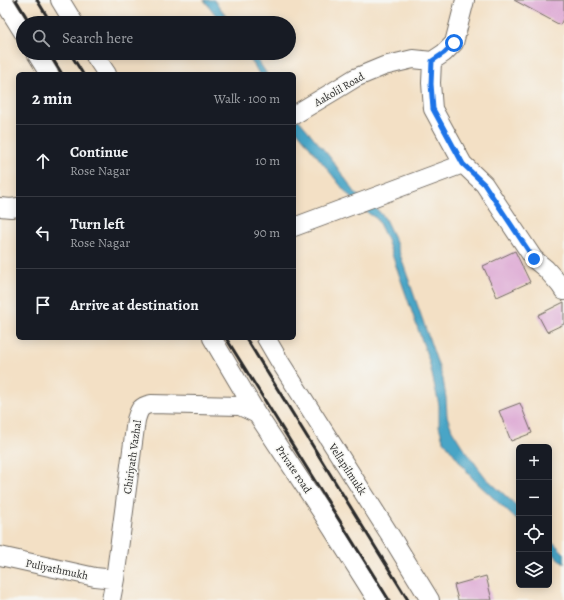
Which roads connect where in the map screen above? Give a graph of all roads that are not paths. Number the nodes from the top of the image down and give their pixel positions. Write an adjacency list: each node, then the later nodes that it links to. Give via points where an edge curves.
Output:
1 (3, 0): 5 (street)
2 (60, 0): 4 (street)
3 (465, 0): 8 (street, via 454,43)
4 (70, 16)
5 (16, 21)
6 (40, 60): 9 (street)
7 (98, 60): 10 (street)
8 (432, 61): 11 (street, Aakolil Road, via 413,59 384,66 355,78); 12 (street, via 433,109)
9 (48, 72)
10 (106, 72)
11 (296, 114)
12 (463, 164): 15 (street); 16 (street, via 484,184 534,259)
13 (0, 207): 14 (street)
14 (16, 207)
15 (296, 226)
16 (564, 291)
17 (213, 340): 19 (street, Private road)
18 (267, 340): 24 (street, Vellapilmukk)
19 (257, 414): 21 (street, Chiriyath Vazhal, via 240,406 151,404 139,410); 23 (street, Private road)
20 (0, 556): 21 (street, Puliyathmukh)
21 (115, 579): 22 (street, Chiriyath Vazhal)
22 (111, 600)
23 (377, 600)
24 (430, 600)

